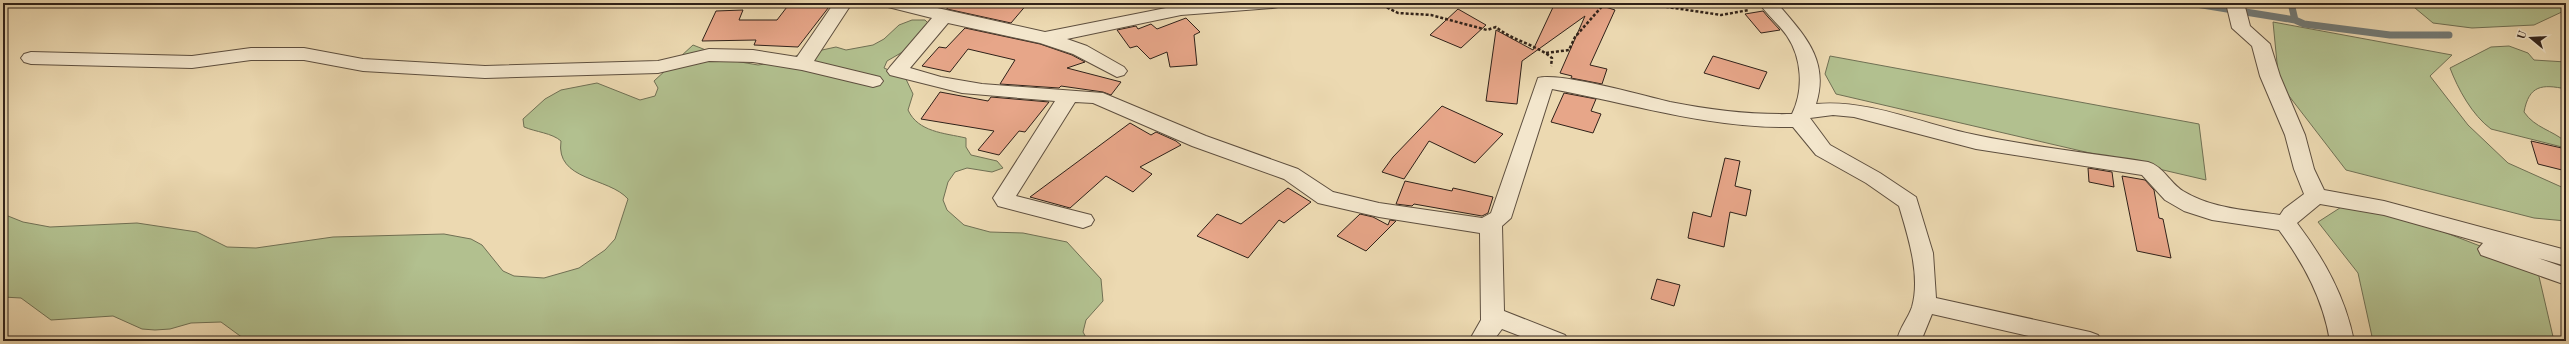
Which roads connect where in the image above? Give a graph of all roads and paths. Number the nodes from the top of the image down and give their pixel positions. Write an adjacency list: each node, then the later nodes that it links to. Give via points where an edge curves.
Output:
1 (843, 3): 13 (street)
2 (894, 3): 9 (street)
3 (1272, 3): 10 (street, via 1181,10)
4 (1378, 3): 11 (path, via 1398,13 1436,16 1487,30 1496,27)
5 (1606, 3): 11 (path, via 1572,40 1569,50)
6 (1641, 3): 8 (path, via 1721,14)
7 (2235, 3): 19 (street, via 2241,28 2261,44 2270,76 2295,135 2304,169)
8 (1770, 6): 18 (street, via 1797,36 1808,64 1810,92)
9 (944, 16): 10 (street); 17 (street, via 897,71 936,84 998,93)
10 (1045, 38): 14 (street, via 1080,50)
11 (1546, 52): 16 (path, via 1552,58 1552,64)
12 (31, 58): 13 (street, via 192,62 251,54 304,54 363,65 485,72 658,67 709,55 753,56)
13 (802, 64): 15 (street)
14 (1117, 71)
15 (873, 81)
16 (1545, 82): 18 (street, via 1666,108 1747,121); 22 (street, via 1500,218)
17 (1069, 94): 20 (street, via 1004,198 1006,201); 22 (street, via 1096,97 1199,142 1291,174 1326,198 1379,210)
18 (1802, 116): 21 (street, via 1833,109 1854,111 1976,142 2148,170 2173,195 2192,206 2212,213); 26 (street, via 1823,150 1873,178 1908,202 1923,259)
19 (2316, 196): 21 (street, via 2292,214); 23 (street, via 2384,208)
20 (1083, 220)
21 (2286, 223): 31 (street, via 2323,279)
22 (1491, 225): 27 (street)
23 (2452, 228): 24 (street); 25 (street, via 2484,247)
24 (2566, 258)
25 (2566, 277)
26 (1924, 304): 29 (street, via 1919,321 1912,328); 30 (street)
27 (1487, 332): 28 (street, via 1504,320)
28 (1557, 341)
29 (1909, 341)
30 (2090, 341)
31 (2342, 341)

